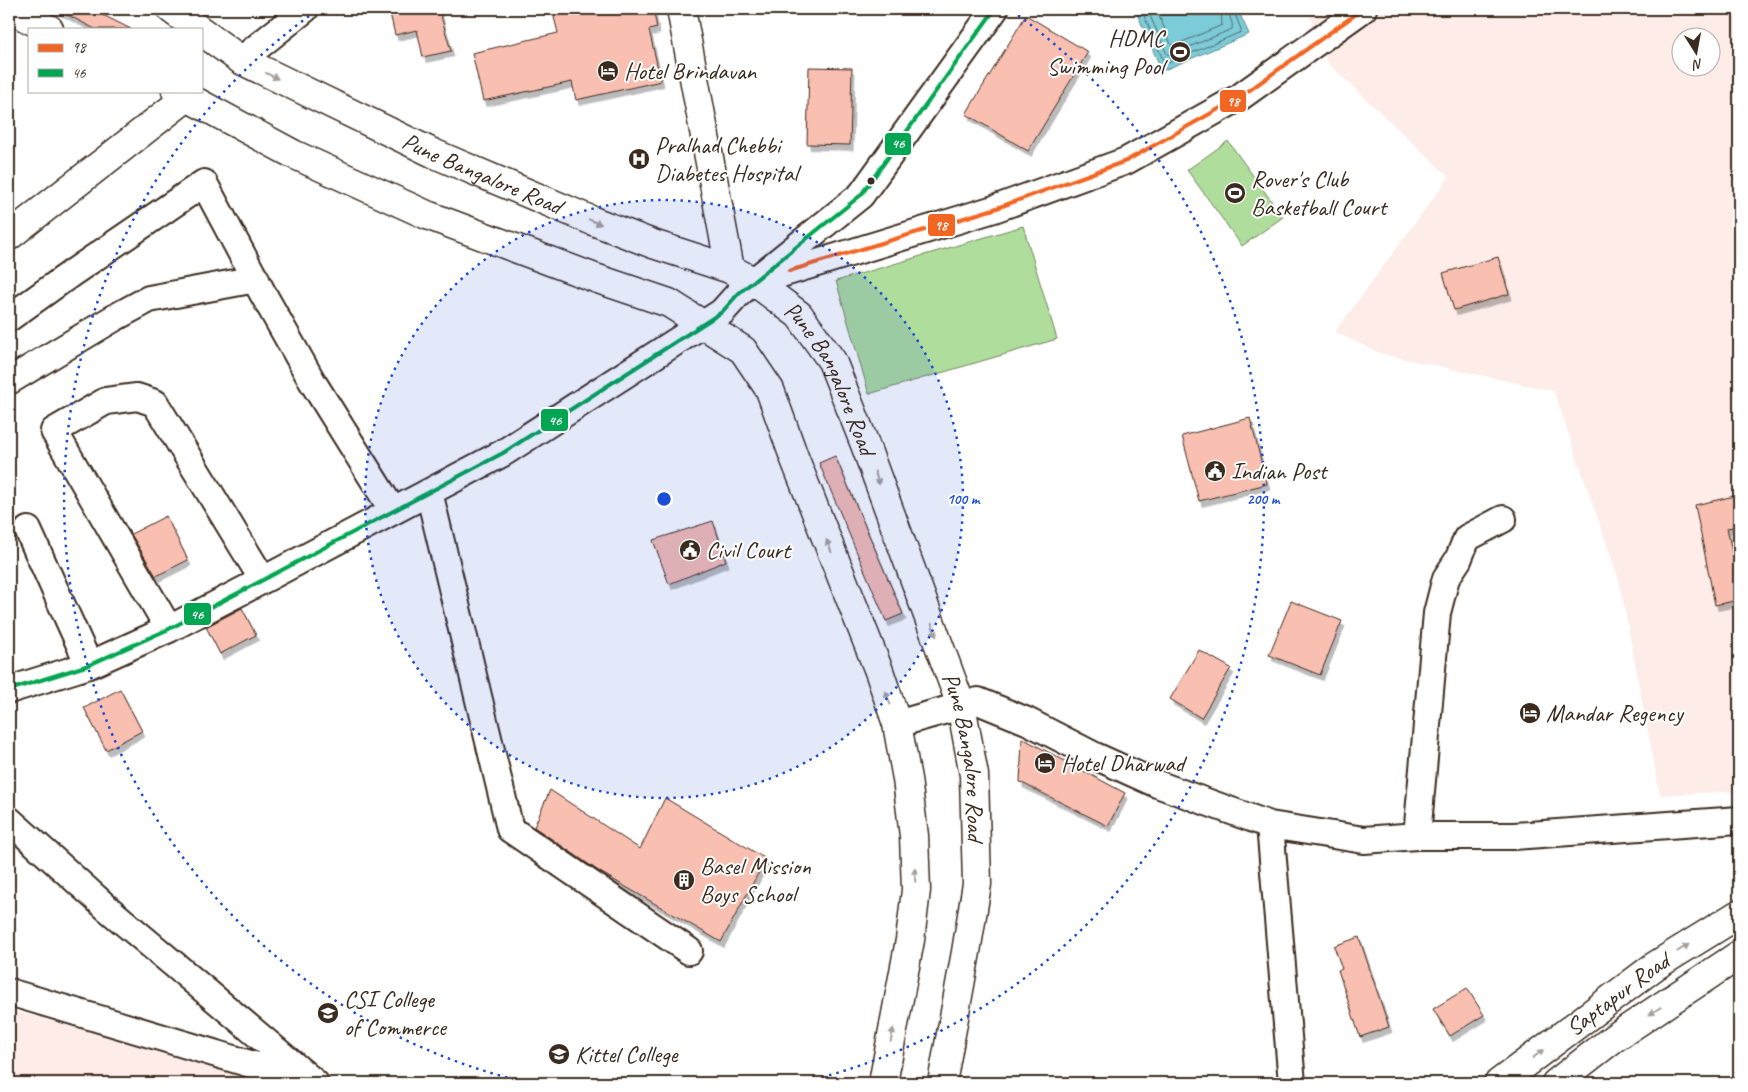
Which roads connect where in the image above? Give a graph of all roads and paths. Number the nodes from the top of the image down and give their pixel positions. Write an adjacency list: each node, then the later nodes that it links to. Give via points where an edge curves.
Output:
1 (9, 9): 7 (main road)
2 (170, 9): 8 (main road)
3 (305, 9): 10 (street)
4 (681, 9): 13 (main road)
5 (995, 9): 15 (street, via 861,196)
6 (1363, 9): 15 (street, via 1240,97 1126,161 994,209)
7 (47, 28)
8 (197, 28)
9 (202, 32): 10 (main road, Pune Bangalore Road)
10 (241, 60): 13 (main road, Pune Bangalore Road, one-way to 13, via 435,154 593,221)
11 (181, 94): 12 (main road); 17 (main road, via 293,154 427,215 669,303)
12 (9, 236)
13 (730, 269): 15 (main road, Pune Bangalore Road)
14 (256, 279): 16 (street, via 204,183); 18 (street, via 149,300); 20 (street, via 312,381)
15 (755, 282): 17 (street); 27 (main road, Pune Bangalore Road, one-way to 27, via 798,315 833,364)
16 (9, 318)
17 (704, 325): 19 (street, via 502,453); 28 (main road, one-way to 17, via 770,390 743,350)
18 (9, 381)
19 (429, 492): 20 (street); 34 (street, via 510,829)
20 (393, 511): 23 (street)
21 (1503, 519): 32 (street, via 1467,538 1446,578 1437,613)
22 (28, 530): 25 (street)
23 (263, 580): 24 (street); 24 (street, via 155,403 137,398 106,401 54,432)
24 (169, 629): 25 (street)
25 (89, 664): 26 (street)
26 (9, 690)
27 (961, 705): 28 (street); 31 (street, via 978,701 1157,784); 39 (main road, Pune Bangalore Road, via 974,775 976,884)
28 (897, 724): 38 (main road, one-way to 28, via 910,940 916,890 914,836)
29 (9, 820): 37 (street, via 106,908)
30 (1739, 820): 32 (street, via 1514,836)
31 (1270, 825): 32 (street, via 1364,840); 40 (street)
32 (1417, 836)
33 (1739, 914): 41 (main road, Saptapur Road, one-way to 33, via 1655,966)
34 (689, 951)
35 (1739, 955): 42 (main road, Saptapur Road, one-way to 42, via 1614,1038)
36 (9, 992): 37 (street)
37 (315, 1083)
38 (882, 1083)
39 (942, 1083)
40 (1292, 1083)
41 (1499, 1083)
42 (1556, 1083)

